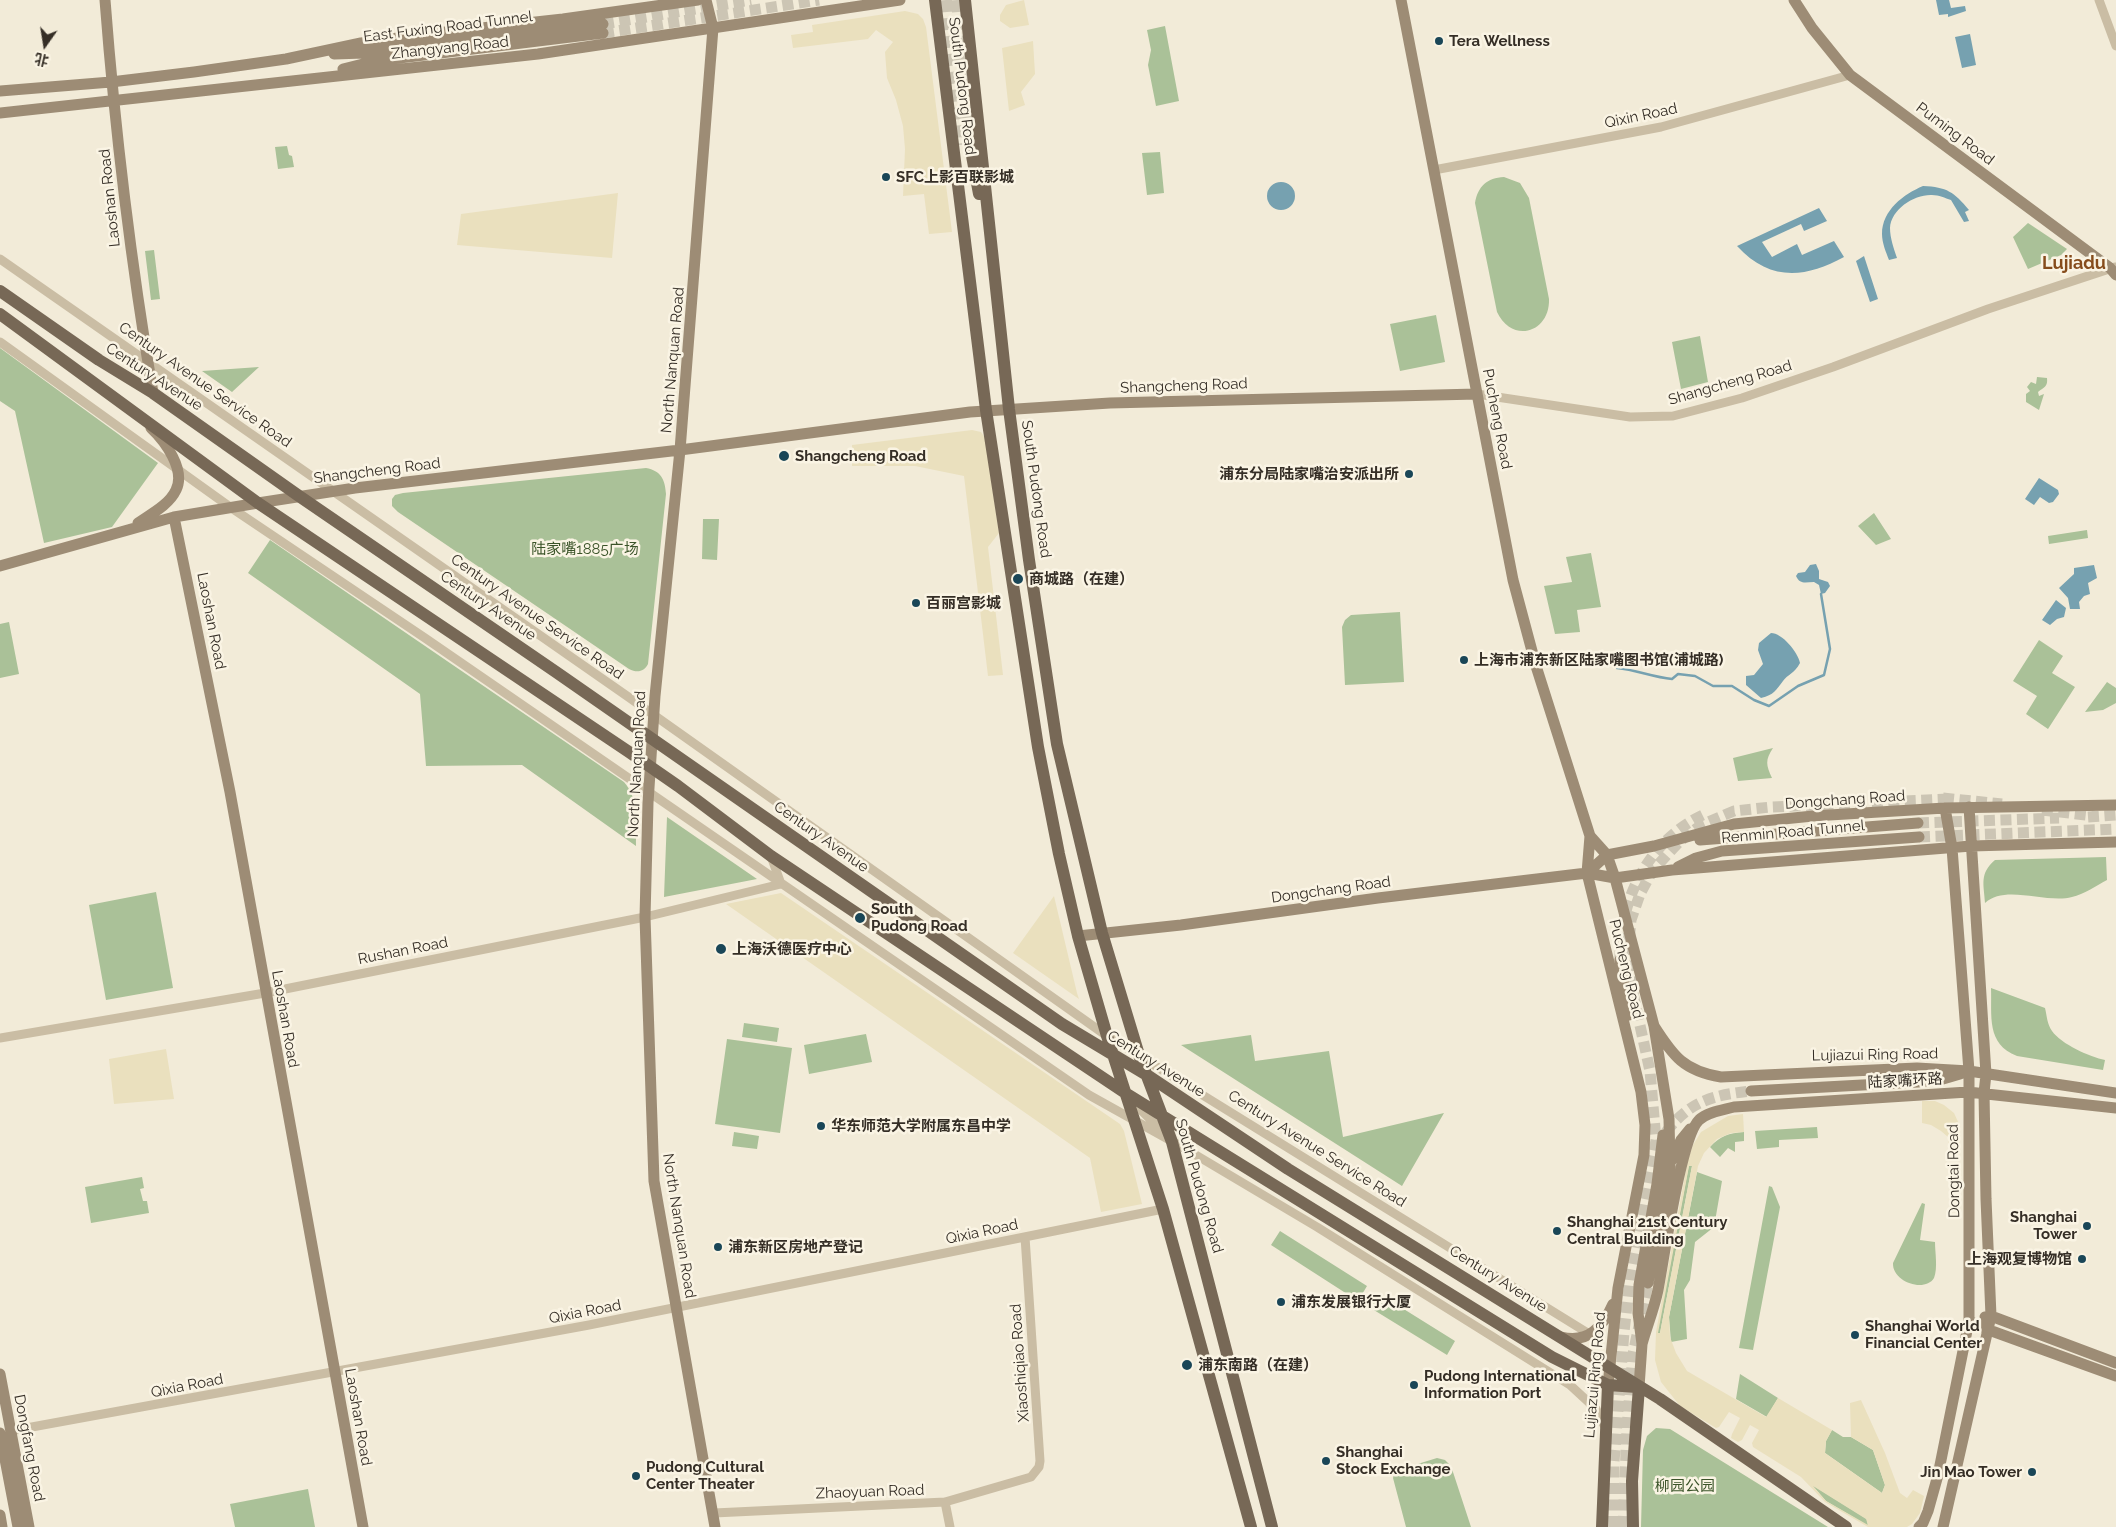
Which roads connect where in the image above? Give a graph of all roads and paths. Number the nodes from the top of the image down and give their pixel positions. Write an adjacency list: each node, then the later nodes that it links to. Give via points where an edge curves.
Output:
1 (105, 0): 15 (street, Laoshan Road)
2 (698, 0): 12 (street, Zhangyang Road, via 427,34)
3 (706, 0): 10 (street, North Nanquan Road)
4 (900, 0): 10 (street, Zhangyang Road)
5 (935, 0): 24 (main road, South Pudong Road)
6 (965, 0): 23 (main road, South Pudong Road)
7 (1401, 0): 19 (street, Pucheng Road)
8 (1794, 0): 13 (street, Puming Road)
9 (2099, 0): 11 (street)
10 (713, 28): 14 (street, Zhangyang Road, via 538,54); 33 (street, North Nanquan Road)
11 (2116, 46)
12 (297, 56): 14 (street, East Fuxing Road Tunnel, via 364,53 432,43 603,29 375,61); 15 (street, Zhangyang Road)
13 (1850, 75): 19 (street, Qixin Road, via 1661,127); 21 (street, Puming Road)
14 (298, 80): 17 (street, Zhangyang Road)
15 (111, 82): 16 (street, Zhangyang Road); 17 (street, Laoshan Road)
16 (0, 90)
17 (114, 101): 18 (street, Zhangyang Road); 28 (street, Laoshan Road)
18 (0, 113)
19 (1434, 170): 30 (street, Pucheng Road)
20 (0, 259): 28 (street, Century Avenue Service Road)
21 (2114, 270): 30 (street, Shangcheng Road, via 1988,309 1742,398 1673,416 1630,417)
22 (0, 291): 29 (main road, Century Avenue)
23 (997, 295): 24 (main road, South Pudong Road, via 965,145); 31 (main road, South Pudong Road)
24 (972, 296): 32 (main road, South Pudong Road)
25 (0, 314): 27 (main road)
26 (0, 342): 34 (street)
27 (65, 361): 34 (street, via 153,430 171,452); 37 (main road)
28 (148, 362): 29 (street, Laoshan Road); 35 (street, Century Avenue Service Road)
29 (153, 393): 36 (main road, Century Avenue)
30 (1477, 394): 31 (street, Shangcheng Road); 50 (street, Pucheng Road, via 1513,580 1536,666)
31 (1009, 408): 32 (street, Shangcheng Road); 63 (main road, South Pudong Road, via 1057,744)
32 (986, 410): 33 (street, Shangcheng Road); 64 (main road, South Pudong Road, via 1038,748)
33 (680, 450): 35 (street, Shangcheng Road); 42 (street, North Nanquan Road)
34 (178, 470): 38 (street); 40 (street, via 177,488 168,501)
35 (333, 491): 36 (street, Shangcheng Road); 42 (street, Century Avenue Service Road)
36 (299, 496): 37 (street, Shangcheng Road); 43 (main road, Century Avenue)
37 (258, 503): 38 (street, Shangcheng Road); 44 (main road)
38 (230, 507): 39 (street, Shangcheng Road); 45 (street)
39 (174, 517): 40 (street, Shangcheng Road); 66 (street, Laoshan Road, via 228,784)
40 (133, 527): 41 (street, Shangcheng Road)
41 (0, 566)
42 (654, 715): 43 (street, North Nanquan Road); 68 (street, Century Avenue Service Road)
43 (652, 740): 44 (street, North Nanquan Road); 71 (main road, Century Avenue, via 1062,1024)
44 (650, 767): 45 (street, North Nanquan Road); 57 (main road)
45 (649, 792): 61 (street); 62 (street, North Nanquan Road)
46 (2116, 805): 47 (street, Dongchang Road)
47 (1969, 807): 48 (street, Dongchang Road); 54 (street)
48 (1945, 808): 53 (street, Dongchang Road, via 1734,824); 55 (street, Dongtai Road)
49 (1918, 823): 53 (street, Renmin Road Tunnel, via 1717,837)
50 (1590, 836): 56 (street, Pucheng Road); 59 (street, Pucheng Road)
51 (1919, 837): 58 (street, Renmin Road Tunnel, via 1722,851 1696,858)
52 (2116, 842): 54 (street, Dongchang Road)
53 (1654, 846): 56 (street, Dongchang Road)
54 (1970, 846): 55 (street, Dongchang Road); 73 (street)
55 (1952, 848): 58 (street, Dongchang Road); 72 (street, Dongtai Road)
56 (1607, 855): 59 (street); 60 (street, Pucheng Road)
57 (771, 856): 61 (street); 81 (main road)
58 (1672, 870): 60 (street, Dongchang Road)
59 (1587, 873): 60 (street, Dongchang Road); 63 (street, Dongchang Road); 77 (street, Pucheng Road)
60 (1615, 878): 67 (street, Pucheng Road)
61 (781, 884): 62 (street, Rushan Road); 86 (street, via 1089,1095)
62 (645, 917): 66 (street, Rushan Road); 93 (street, North Nanquan Road, via 654,1181)
63 (1102, 933): 64 (street, Dongchang Road); 70 (main road, South Pudong Road)
64 (1078, 936): 68 (main road, South Pudong Road)
65 (1620, 960): 77 (street, via 1642,1070)
66 (265, 994): 69 (street, Rushan Road); 102 (street, Laoshan Road)
67 (1654, 1026): 72 (street, Lujiazui Ring Road, via 1670,1050 1687,1066 1697,1072 1721,1077 1917,1068); 75 (street, Pucheng Road)
68 (1108, 1036): 70 (street, Century Avenue Service Road); 71 (main road, South Pudong Road)
69 (0, 1038)
70 (1139, 1055): 74 (main road, South Pudong Road); 97 (street, Century Avenue Service Road)
71 (1114, 1056): 74 (main road, Century Avenue); 81 (main road, South Pudong Road)
72 (1969, 1071): 73 (street, Lujiazui Ring Road); 76 (street, via 1918,1082); 78 (street, Dongtai Road)
73 (1986, 1074): 79 (street, Lujiazui Ring Road); 80 (street)
74 (1146, 1075): 84 (main road, South Pudong Road); 98 (main road, Century Avenue, via 1288,1169)
75 (1665, 1086): 88 (street); 99 (street, via 1662,1155 1639,1285)
76 (1751, 1091)
77 (1641, 1092): 82 (street, Pucheng Road)
78 (1968, 1092): 80 (street, 陆家嘴环路); 85 (street, 陆家嘴环路, via 1734,1107); 95 (street, Dongtai Road)
79 (2116, 1092)
80 (1984, 1093): 83 (street, 陆家嘴环路); 94 (street)
81 (1127, 1094): 84 (main road); 86 (main road, South Pudong Road); 87 (street)
82 (1644, 1107): 92 (street, Lujiazui Ring Road, via 1644,1155)
83 (2116, 1108)
84 (1162, 1116): 87 (main road, South Pudong Road); 105 (main road, via 1512,1333)
85 (1699, 1120): 88 (street, via 1681,1140); 99 (street, via 1690,1137 1682,1166 1658,1291)
86 (1136, 1121): 87 (street); 89 (main road, South Pudong Road)
87 (1172, 1142): 108 (street, via 1317,1227 1570,1386 1602,1417); 121 (main road, South Pudong Road)
88 (1670, 1166): 91 (street)
89 (1163, 1209): 90 (street, Qixia Road); 120 (main road, South Pudong Road)
90 (1025, 1237): 93 (street, Qixia Road); 109 (street, Xiaoshiqiao Road, via 1040,1461 1036,1472)
91 (1648, 1283)
92 (1618, 1288): 97 (street, via 1604,1322); 101 (street, Lujiazui Ring Road)
93 (677, 1308): 102 (street, Qixia Road); 111 (street, North Nanquan Road)
94 (1991, 1316): 95 (street); 96 (street); 100 (street)
95 (1969, 1320): 96 (street); 125 (street, Dongtai Road, via 1944,1452 1928,1511)
96 (1989, 1330): 104 (street); 126 (street)
97 (1591, 1335): 98 (street, via 1573,1339)
98 (1558, 1336): 101 (main road, Century Avenue)
99 (1642, 1344): 106 (street)
100 (2116, 1363)
101 (1610, 1368): 105 (street, Lujiazui Ring Road); 106 (main road, Century Avenue)
102 (335, 1372): 107 (street, Qixia Road); 117 (street, Laoshan Road)
103 (0, 1374): 107 (street, Dongfang Road)
104 (2116, 1376)
105 (1608, 1385): 106 (main road); 108 (main road, Lujiazui Ring Road)
106 (1639, 1387): 113 (main road, Century Avenue); 123 (main road, via 1632,1481)
107 (5, 1432): 115 (street); 116 (street, Dongfang Road)
108 (1606, 1437): 122 (main road, Lujiazui Ring Road)
109 (1025, 1480): 110 (street, Zhaoyuan Road)
110 (945, 1502): 111 (street, Zhaoyuan Road); 119 (street)
111 (714, 1513): 118 (street, North Nanquan Road)
112 (0, 1515): 114 (street)
113 (1842, 1524): 124 (street)
114 (2, 1527)
115 (18, 1527)
116 (29, 1527)
117 (363, 1527)
118 (715, 1527)
119 (950, 1527)
120 (1251, 1527)
121 (1272, 1527)
122 (1602, 1527)
123 (1633, 1527)
124 (1851, 1527)
125 (1919, 1527)
126 (1943, 1527)

